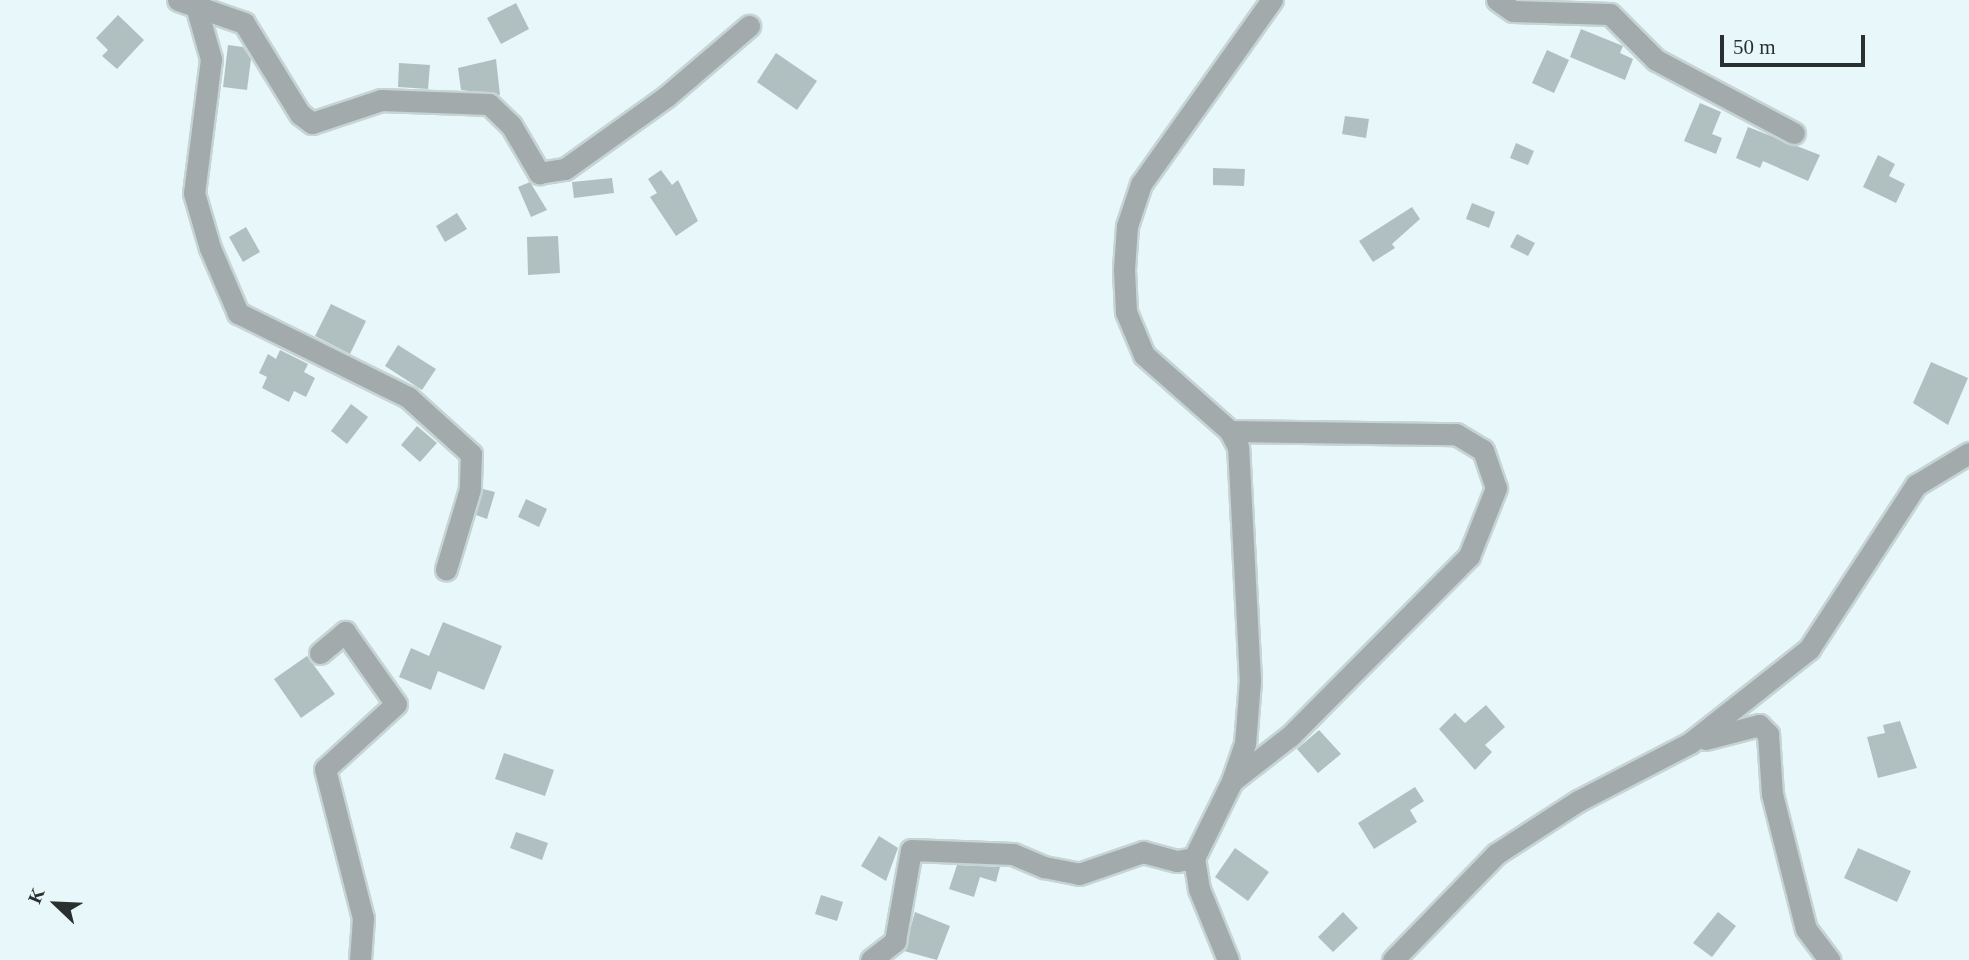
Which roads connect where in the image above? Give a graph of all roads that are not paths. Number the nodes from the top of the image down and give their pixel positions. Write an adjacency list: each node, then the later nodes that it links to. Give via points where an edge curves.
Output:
1 (1272, 0): 6 (street, via 1141,184 1127,226 1126,312 1144,355)
2 (1497, 0): 5 (street, via 1513,11 1610,15 1656,60)
3 (187, 3): 4 (street, via 244,23 300,114 312,123 381,100 489,104 511,125 539,173 565,169 667,96); 8 (street, via 211,59 194,193 210,248 238,313 408,397 471,454 470,489)
4 (749, 26)
5 (1794, 133)
6 (1230, 431): 11 (street, via 1238,447 1244,513 1250,681 1245,744); 11 (street, via 1456,434 1483,450 1496,488 1469,556 1290,736)
7 (1969, 453): 10 (street, via 1916,485 1809,649)
8 (446, 569)
9 (320, 653): 13 (street, via 345,632 396,704 325,769 363,918)
10 (1690, 743): 16 (street, via 1578,801 1496,854); 17 (street, via 1759,725 1768,734 1772,793 1806,929)
11 (1232, 781): 12 (street)
12 (1194, 858): 14 (street, via 1177,861 1143,852 1079,874 1013,854 911,850 895,942); 15 (street, via 1199,889)
13 (360, 960)
14 (871, 960)
15 (1228, 960)
16 (1393, 960)
17 (1829, 960)

